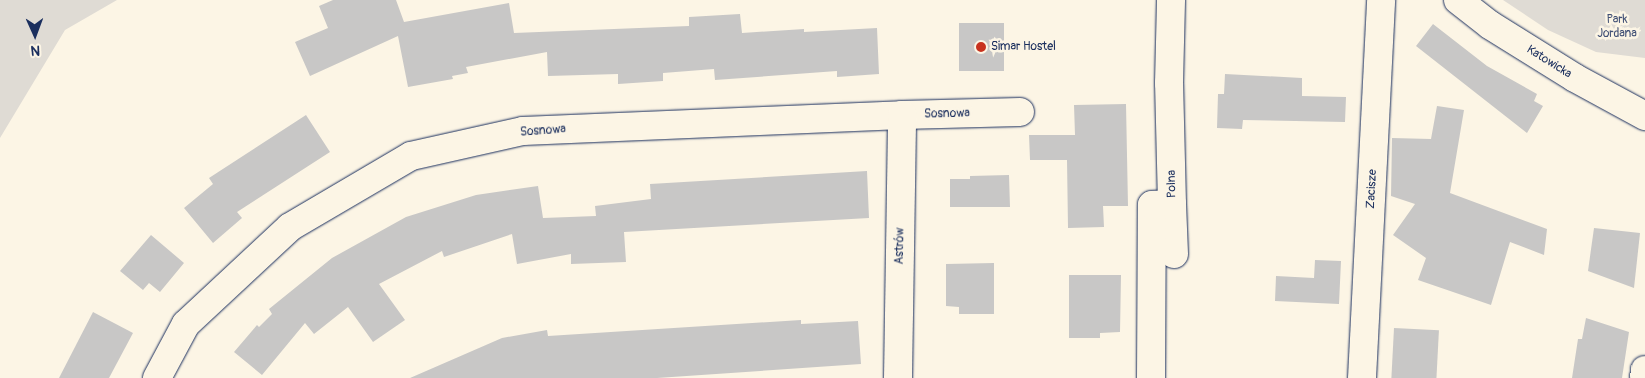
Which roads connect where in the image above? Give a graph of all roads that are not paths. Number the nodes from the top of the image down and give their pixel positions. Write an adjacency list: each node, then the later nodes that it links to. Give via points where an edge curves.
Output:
1 (1171, 0): 7 (street, Polna)
2 (1381, 0): 13 (street, Zacisze)
3 (1458, 0): 6 (street, Katowicka, via 1490,25 1575,78)
4 (1020, 112): 5 (street, Sosnowa)
5 (902, 115): 10 (street, Sosnowa, via 523,132 411,156 290,226 186,324); 11 (street, Astrów)
6 (1645, 116)
7 (1172, 204): 8 (street); 12 (street, Polna, via 1152,205)
8 (1174, 254)
9 (1645, 370): 14 (street)
10 (157, 378)
11 (898, 378)
12 (1151, 378)
13 (1362, 378)
14 (1644, 378)

